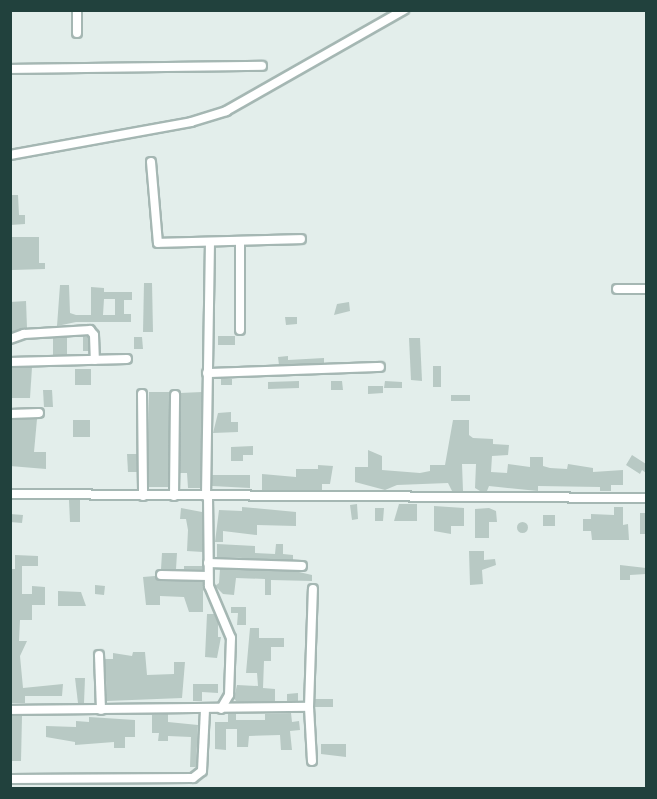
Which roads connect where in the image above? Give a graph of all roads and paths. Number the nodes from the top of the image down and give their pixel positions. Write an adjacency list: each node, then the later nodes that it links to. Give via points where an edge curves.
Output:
1 (77, 10): 3 (street)
2 (404, 10): 6 (street, via 226,111 191,122)
3 (77, 33)
4 (262, 66): 5 (street)
5 (10, 69)
6 (10, 155)
7 (151, 162): 10 (street, via 158,243)
8 (301, 239): 9 (street)
9 (240, 242): 10 (street); 13 (street)
10 (210, 243): 19 (street)
11 (617, 289): 12 (street)
12 (646, 289)
13 (240, 330)
14 (10, 339): 16 (street, via 24,334 90,330 94,335)
15 (127, 359): 16 (street)
16 (95, 360): 17 (street)
17 (10, 362)
18 (380, 367): 19 (street)
19 (207, 374): 27 (street)
20 (142, 394): 25 (street)
21 (175, 395): 26 (street)
22 (39, 413): 23 (street)
23 (10, 414)
24 (10, 494): 25 (street)
25 (142, 496): 26 (street)
26 (174, 496): 27 (street)
27 (207, 496): 28 (street); 29 (street)
28 (646, 498)
29 (208, 563): 30 (street); 32 (street)
30 (302, 566)
31 (161, 575): 32 (street)
32 (208, 576): 36 (street, via 211,595 231,638 229,694)
33 (313, 589): 35 (street)
34 (99, 655): 38 (street)
35 (309, 707): 36 (street); 40 (street)
36 (221, 709): 39 (street)
37 (10, 710): 38 (street)
38 (100, 710): 39 (street)
39 (205, 710): 41 (street, via 202,771 193,778)
40 (312, 761)
41 (10, 779)

